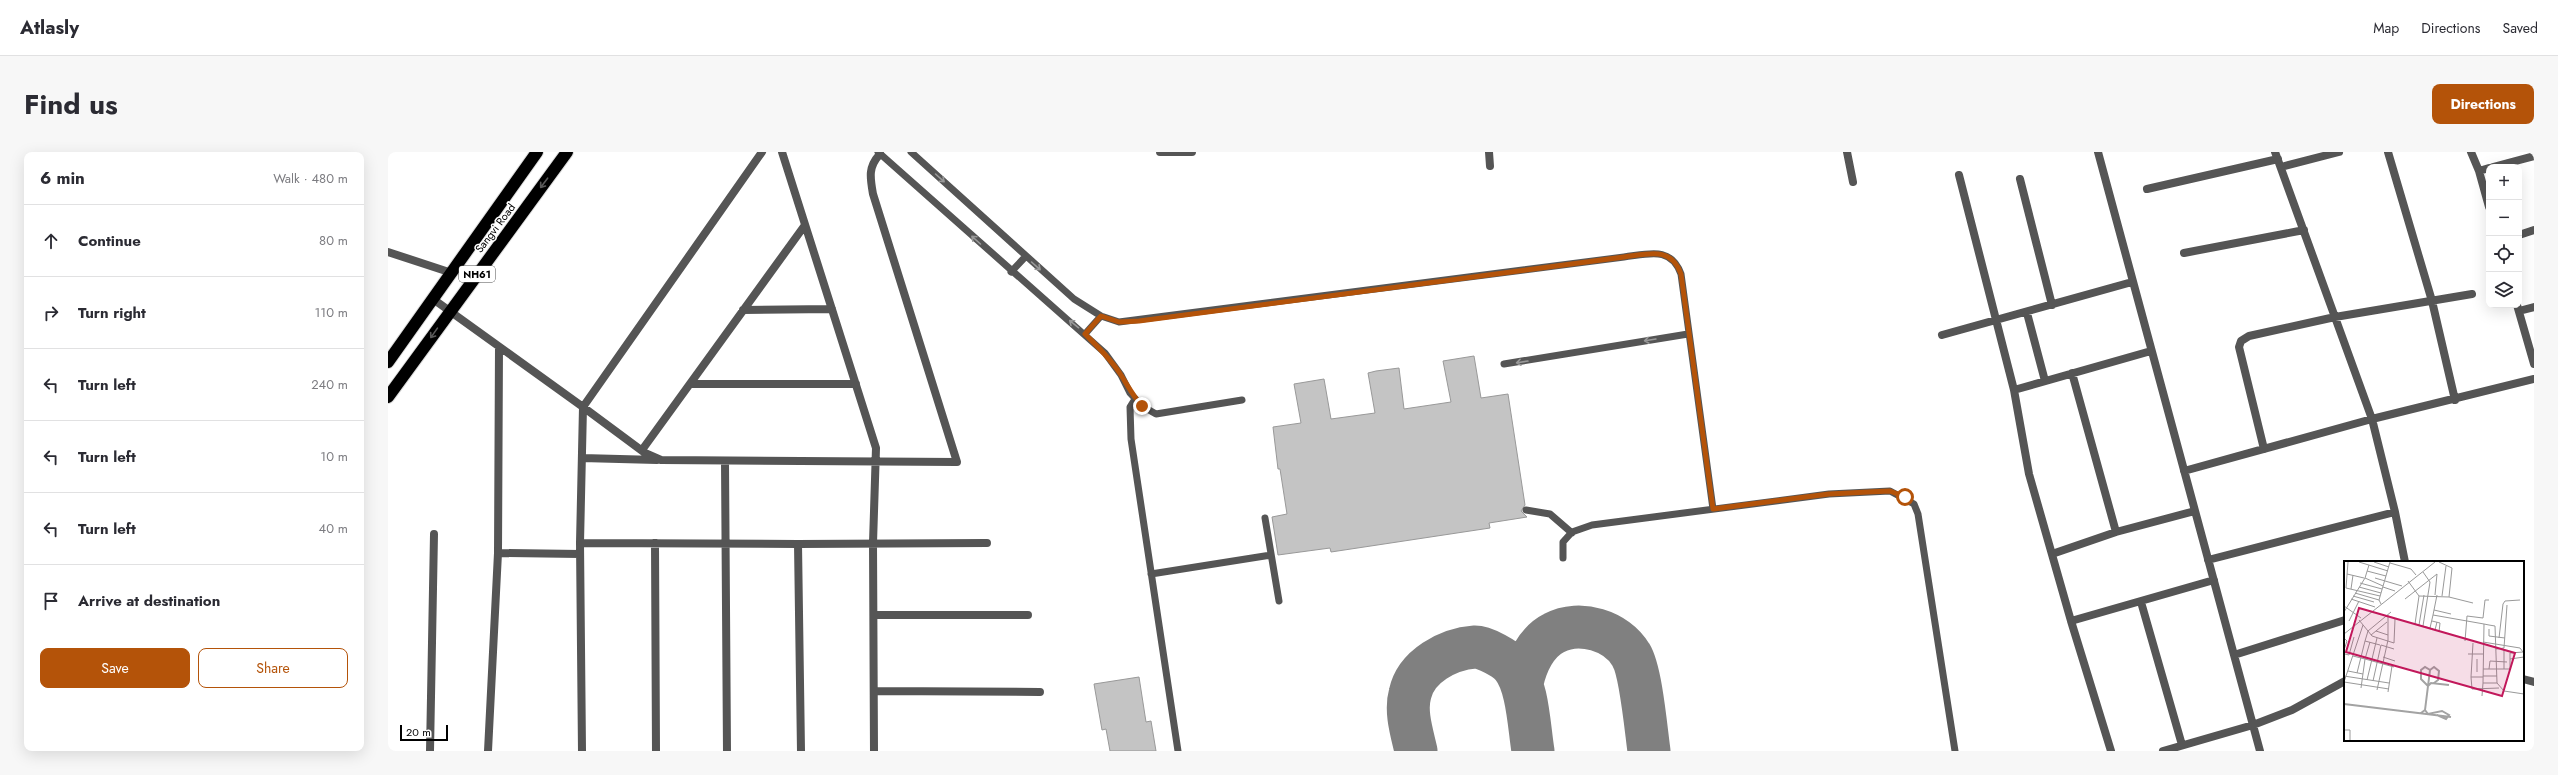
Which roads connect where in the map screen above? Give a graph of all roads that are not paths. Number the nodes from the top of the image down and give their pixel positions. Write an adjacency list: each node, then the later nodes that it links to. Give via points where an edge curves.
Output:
1 (538, 152): 34 (highway, Sangvi Road / NH61)
2 (567, 152): 45 (highway, Sangvi Road / NH61, one-way to 45)
3 (762, 152): 68 (street)
4 (782, 152): 26 (street)
5 (911, 152): 32 (lane, one-way to 32)
6 (1160, 152): 7 (street)
7 (1192, 152)
8 (1489, 152): 18 (street)
9 (1847, 152): 23 (street)
10 (2098, 152): 35 (street)
11 (2339, 152): 16 (street)
12 (2388, 152): 38 (street)
13 (2471, 152): 20 (street)
14 (879, 153): 33 (lane, one-way to 14); 75 (street, via 872,162 870,176 873,194 957,462)
15 (2534, 156): 17 (street)
16 (2278, 160): 24 (street); 27 (street)
17 (2504, 164)
18 (1490, 166)
19 (2486, 169): 20 (street)
20 (2478, 171): 25 (street)
21 (1959, 175): 49 (street)
22 (2020, 179): 39 (street)
23 (1853, 182)
24 (2147, 189)
25 (2487, 200)
26 (805, 224): 43 (street); 44 (street)
27 (2304, 230): 31 (street); 48 (street)
28 (2534, 230): 29 (street)
29 (2522, 234)
30 (388, 252): 34 (street)
31 (2184, 253)
32 (1026, 256): 33 (lane); 47 (lane, one-way to 47, via 1074,299)
33 (1011, 272): 50 (lane, one-way to 33)
34 (452, 273): 37 (highway, Sangvi Road / NH61)
35 (2132, 282): 39 (street); 54 (street)
36 (2472, 294): 38 (street)
37 (433, 299): 45 (street); 55 (highway, Sangvi Road / NH61)
38 (2432, 301): 48 (street); 67 (street)
39 (2052, 305): 46 (street)
40 (2534, 307): 42 (street)
41 (2518, 308): 57 (street)
42 (2522, 308)
43 (832, 309): 44 (street); 62 (street)
44 (743, 310): 61 (street)
45 (450, 311): 53 (street); 64 (highway, Sangvi Road / NH61, one-way to 64)
46 (2027, 312): 49 (street); 60 (street)
47 (1101, 316): 50 (lane); 51 (lane, via 1119,322 1139,321 1653,254 1668,255 1677,263 1681,274)
48 (2335, 317): 69 (street); 70 (street, via 2249,336 2241,341 2239,347)
49 (1996, 321): 52 (street); 63 (street)
50 (1085, 334): 65 (lane, via 1105,353)
51 (1688, 334): 56 (lane, one-way to 56); 77 (lane)
52 (1942, 335)
53 (499, 347): 68 (street); 91 (street)
54 (2151, 351): 58 (street); 76 (street)
55 (388, 362)
56 (1504, 364)
57 (2534, 364)
58 (2072, 373): 60 (street); 82 (street)
59 (2534, 379): 67 (street)
60 (2045, 381): 63 (street)
61 (690, 384): 62 (street); 71 (street)
62 (856, 384): 75 (street, via 876,448)
63 (2014, 390): 93 (street, via 2029,474)
64 (388, 397)
65 (1135, 399): 66 (lane, via 1156,414); 98 (lane, via 1130,407 1131,439)
66 (1242, 400)
67 (2455, 400): 69 (street)
68 (583, 407): 71 (street); 72 (street)
69 (2372, 419): 70 (street); 80 (street)
70 (2264, 449): 76 (street)
71 (642, 450): 73 (street)
72 (582, 458): 73 (street); 85 (street)
73 (661, 460): 74 (street)
74 (725, 462): 75 (street); 87 (street)
75 (875, 462): 88 (street)
76 (2184, 471): 79 (street)
77 (1713, 509): 83 (lane, via 1592,525); 122 (lane, via 1829,494 1890,491 1914,504 1918,514)
78 (1526, 510): 83 (lane, via 1550,514)
79 (2195, 511): 82 (street); 96 (street)
80 (2395, 512): 96 (street); 97 (street)
81 (1265, 518): 94 (lane)
82 (2116, 532): 93 (street)
83 (1572, 533): 95 (lane, via 1563,542)
84 (434, 534): 114 (street)
85 (580, 543): 86 (street); 92 (street)
86 (655, 543): 87 (street); 117 (street)
87 (725, 543): 90 (street); 118 (street)
88 (873, 543): 89 (street); 90 (street); 102 (street)
89 (987, 543)
90 (798, 544): 119 (street)
91 (498, 553): 92 (street); 115 (street)
92 (580, 554): 116 (street)
93 (2052, 554): 105 (street)
94 (1271, 555): 98 (lane); 100 (lane)
95 (1563, 558)
96 (2208, 560): 99 (street)
97 (2405, 561)
98 (1151, 574): 121 (lane)
99 (2214, 580): 101 (street); 106 (street)
100 (1279, 601)
101 (2141, 602): 105 (street); 113 (street)
102 (874, 615): 103 (street); 110 (street)
103 (1028, 615)
104 (2344, 620): 106 (street)
105 (2071, 621): 123 (street)
106 (2234, 655): 112 (street)
107 (2524, 679): 109 (street)
108 (2344, 682): 112 (street, via 2292,710)
109 (2534, 682)
110 (874, 691): 111 (street); 120 (street)
111 (1040, 692)
112 (2252, 725): 113 (street); 125 (street)
113 (2182, 745): 124 (street)
114 (430, 751)
115 (488, 751)
116 (582, 751)
117 (656, 751)
118 (727, 751)
119 (801, 751)
120 (874, 751)
121 (1178, 751)
122 (1955, 751)
123 (2111, 751)
124 (2163, 751)
125 (2260, 751)

